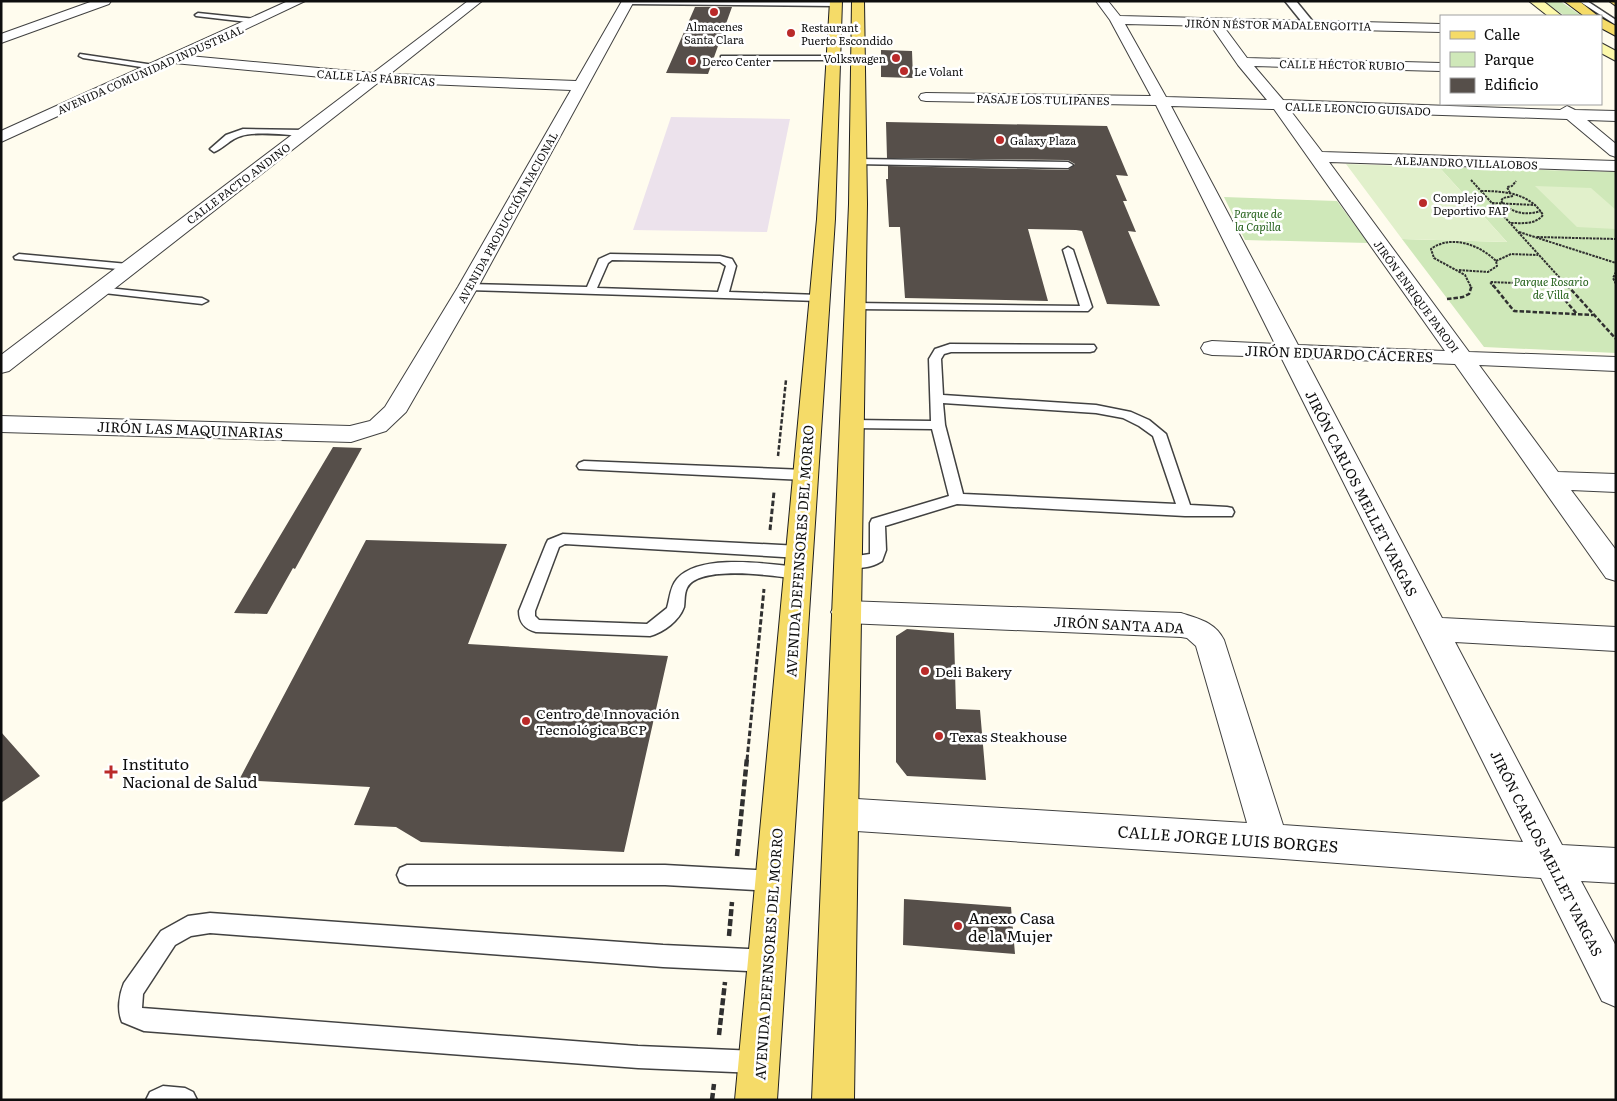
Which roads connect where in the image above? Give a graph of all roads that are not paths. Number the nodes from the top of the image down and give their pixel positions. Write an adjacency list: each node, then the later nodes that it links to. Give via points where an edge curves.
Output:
1 (299, 1): 20 (street, AVENIDA COMUNIDAD INDUSTRIAL)
2 (476, 1): 37 (street, CALLE PACTO ANDINO)
3 (628, 1): 11 (lane); 38 (street, AVENIDA PRODUCCIÓN NACIONAL)
4 (858, 1): 50 (main road)
5 (1102, 1): 21 (street, JIRÓN CARLOS MELLET VARGAS)
6 (1290, 1): 24 (street)
7 (1534, 1): 16 (main road)
8 (1570, 1): 17 (main road)
9 (1582, 1): 18 (lane)
10 (65, 2): 12 (street)
11 (836, 2): 32 (main road, AVENIDA DEFENSORES DEL MORRO)
12 (100, 3): 27 (street)
13 (1613, 3): 14 (lane)
14 (1616, 11)
15 (198, 15): 20 (lane)
16 (1555, 15)
17 (1591, 15)
18 (1599, 15)
19 (1602, 17): 26 (lane)
20 (256, 20): 33 (street, AVENIDA COMUNIDAD INDUSTRIAL)
21 (1116, 20): 23 (street, JIRÓN NÉSTOR MADALENGOITIA); 40 (street, JIRÓN CARLOS MELLET VARGAS)
22 (1602, 22): 26 (main road)
23 (1215, 23): 24 (street, JIRÓN NÉSTOR MADALENGOITIA); 34 (street, JIRÓN ENRIQUE PARODI)
24 (1310, 25): 25 (street, JIRÓN NÉSTOR MADALENGOITIA)
25 (1440, 28)
26 (1616, 29)
27 (4, 37)
28 (1602, 48): 30 (main road)
29 (82, 56): 35 (lane)
30 (1616, 57)
31 (724, 58): 32 (lane)
32 (834, 58): 53 (main road, AVENIDA DEFENSORES DEL MORRO)
33 (171, 59): 35 (street, AVENIDA COMUNIDAD INDUSTRIAL); 37 (street, CALLE LAS FÁBRICAS)
34 (1243, 62): 36 (street, CALLE HÉCTOR RUBIO); 41 (street, JIRÓN ENRIQUE PARODI)
35 (154, 67): 46 (street, AVENIDA COMUNIDAD INDUSTRIAL)
36 (1440, 67)
37 (376, 78): 38 (street, CALLE LAS FÁBRICAS); 45 (street, CALLE PACTO ANDINO)
38 (581, 86): 58 (street, AVENIDA PRODUCCIÓN NACIONAL)
39 (926, 98): 40 (street, PASAJE LOS TULIPANES)
40 (1161, 102): 41 (street, CALLE LEONCIO GUISADO); 67 (street, JIRÓN CARLOS MELLET VARGAS)
41 (1279, 105): 43 (street, CALLE LEONCIO GUISADO); 49 (street, JIRÓN ENRIQUE PARODI)
42 (1559, 105): 43 (street)
43 (1572, 115): 44 (street, CALLE LEONCIO GUISADO); 48 (street)
44 (1616, 116)
45 (304, 133): 47 (lane, via 243,132 229,136); 57 (street, CALLE PACTO ANDINO)
46 (1, 137)
47 (214, 149)
48 (1616, 152)
49 (1317, 157): 52 (street, ALEJANDRO VILLALOBOS); 68 (street, JIRÓN ENRIQUE PARODI)
50 (858, 162): 51 (lane); 54 (main road)
51 (1068, 166)
52 (1616, 166)
53 (826, 219): 54 (main road); 62 (main road, AVENIDA DEFENSORES DEL MORRO)
54 (857, 219): 64 (main road)
55 (1068, 250): 64 (lane, via 1084,309)
56 (19, 257): 57 (lane)
57 (128, 267): 59 (street, CALLE PACTO ANDINO)
58 (468, 287): 60 (lane); 75 (street, AVENIDA PRODUCCIÓN NACIONAL, via 394,412)
59 (99, 290): 63 (lane); 70 (street, CALLE PACTO ANDINO)
60 (591, 290): 61 (lane); 61 (lane, via 602,261 610,257 720,259 728,261 731,266)
61 (723, 294): 62 (lane)
62 (819, 298): 77 (main road, AVENIDA DEFENSORES DEL MORRO)
63 (202, 301)
64 (855, 306): 73 (main road)
65 (1090, 348): 71 (lane, via 950,348 939,352 935,359)
66 (1212, 348): 67 (street, JIRÓN EDUARDO CÁCERES)
67 (1289, 350): 68 (street, JIRÓN EDUARDO CÁCERES); 87 (street, JIRÓN CARLOS MELLET VARGAS)
68 (1462, 357): 69 (street, JIRÓN EDUARDO CÁCERES); 78 (street, JIRÓN ENRIQUE PARODI)
69 (1616, 364)
70 (1, 366)
71 (937, 399): 74 (lane); 81 (lane, via 1096,409 1126,415 1144,423 1159,434)
72 (1, 424): 75 (street, JIRÓN LAS MAQUINARIAS, via 351,434)
73 (852, 424): 74 (lane); 84 (main road)
74 (938, 425): 80 (lane)
75 (378, 426)
76 (584, 466): 77 (lane)
77 (805, 475): 83 (main road, AVENIDA DEFENSORES DEL MORRO)
78 (1550, 480): 79 (street); 85 (street, JIRÓN ENRIQUE PARODI)
79 (1616, 483)
80 (957, 500): 81 (lane); 84 (lane, via 877,523 877,557 871,561)
81 (1186, 510): 82 (lane)
82 (1227, 512)
83 (799, 562): 83 (lane, via 694,573 681,583 674,611 650,630 536,626 527,619 527,611 553,544 564,539); 94 (main road, AVENIDA DEFENSORES DEL MORRO)
84 (848, 562): 86 (main road)
85 (1616, 571)
86 (846, 612): 89 (main road); 90 (street, JIRÓN SANTA ADA, via 1181,625 1197,630 1209,640)
87 (1432, 629): 88 (street); 91 (street, JIRÓN CARLOS MELLET VARGAS)
88 (1616, 639)
89 (841, 814): 90 (street, CALLE JORGE LUIS BORGES); 101 (main road)
90 (1270, 840): 91 (street, CALLE JORGE LUIS BORGES)
91 (1550, 860): 92 (street, CALLE JORGE LUIS BORGES); 96 (street, JIRÓN CARLOS MELLET VARGAS)
92 (1616, 866)
93 (407, 875): 94 (lane, via 665,875)
94 (773, 881): 95 (main road, AVENIDA DEFENSORES DEL MORRO)
95 (767, 962): 97 (main road, AVENIDA DEFENSORES DEL MORRO); 97 (lane, via 210,923 188,926 168,938 132,991 130,1014 144,1020 628,1056)
96 (1616, 988)
97 (759, 1062): 100 (main road, AVENIDA DEFENSORES DEL MORRO)
98 (158, 1100): 99 (lane)
99 (185, 1100)
100 (756, 1100)
101 (833, 1100)

